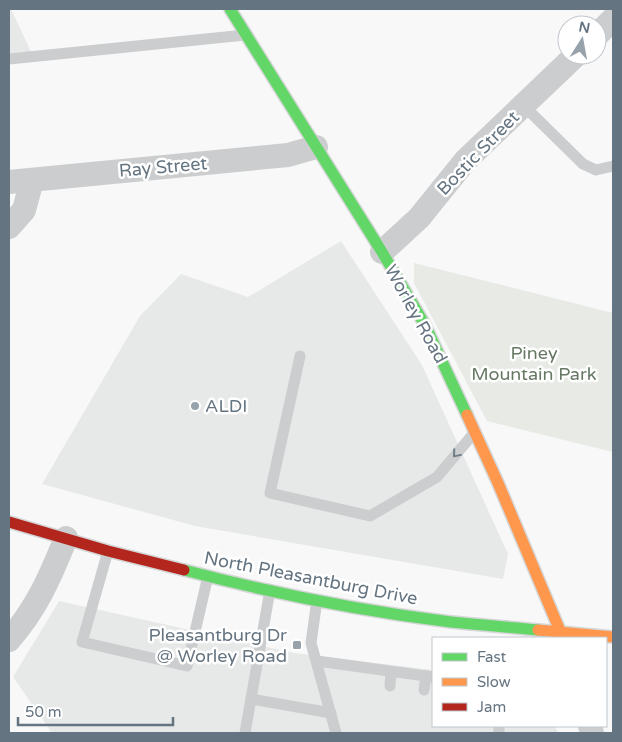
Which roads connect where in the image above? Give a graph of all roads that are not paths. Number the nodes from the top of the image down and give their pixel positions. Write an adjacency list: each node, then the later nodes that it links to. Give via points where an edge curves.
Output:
1 (230, 9): 2 (street, Worley Road)
2 (246, 35): 3 (lane); 6 (street, Worley Road)
3 (9, 59)
4 (565, 65): 5 (street, Bostic Street)
5 (523, 105): 7 (lane, via 583,164 596,170); 11 (street, Bostic Street, via 465,161 419,218)
6 (316, 147): 8 (street, Ray Street, via 288,155); 11 (street, Worley Road)
7 (613, 166)
8 (32, 180): 9 (street, Ray Street); 10 (street, via 24,210)
9 (9, 182)
10 (9, 227)
11 (382, 252): 13 (street, Worley Road, via 425,325)
12 (300, 356): 13 (lane, one-way to 12, via 437,477 370,516 270,493)
13 (475, 431): 20 (street, Worley Road)
14 (9, 522): 15 (street, North Pleasantburg Drive)
15 (66, 538): 16 (street, North Pleasantburg Drive); 22 (street, via 49,580 26,620)
16 (108, 551): 17 (street, North Pleasantburg Drive); 17 (lane, via 82,642 187,666)
17 (208, 576): 18 (street, North Pleasantburg Drive)
18 (270, 590): 19 (street, North Pleasantburg Drive); 28 (lane)
19 (317, 600): 20 (street, North Pleasantburg Drive, via 452,626); 23 (lane, via 312,643)
20 (562, 636): 21 (street, North Pleasantburg Drive)
21 (613, 637)
22 (9, 640)
23 (317, 661): 24 (lane); 29 (lane)
24 (392, 672): 25 (lane); 26 (lane)
25 (429, 677): 27 (lane)
26 (390, 686)
27 (424, 690)
28 (251, 699): 29 (lane); 30 (lane)
29 (331, 713): 31 (lane)
30 (245, 733)
31 (336, 733)

